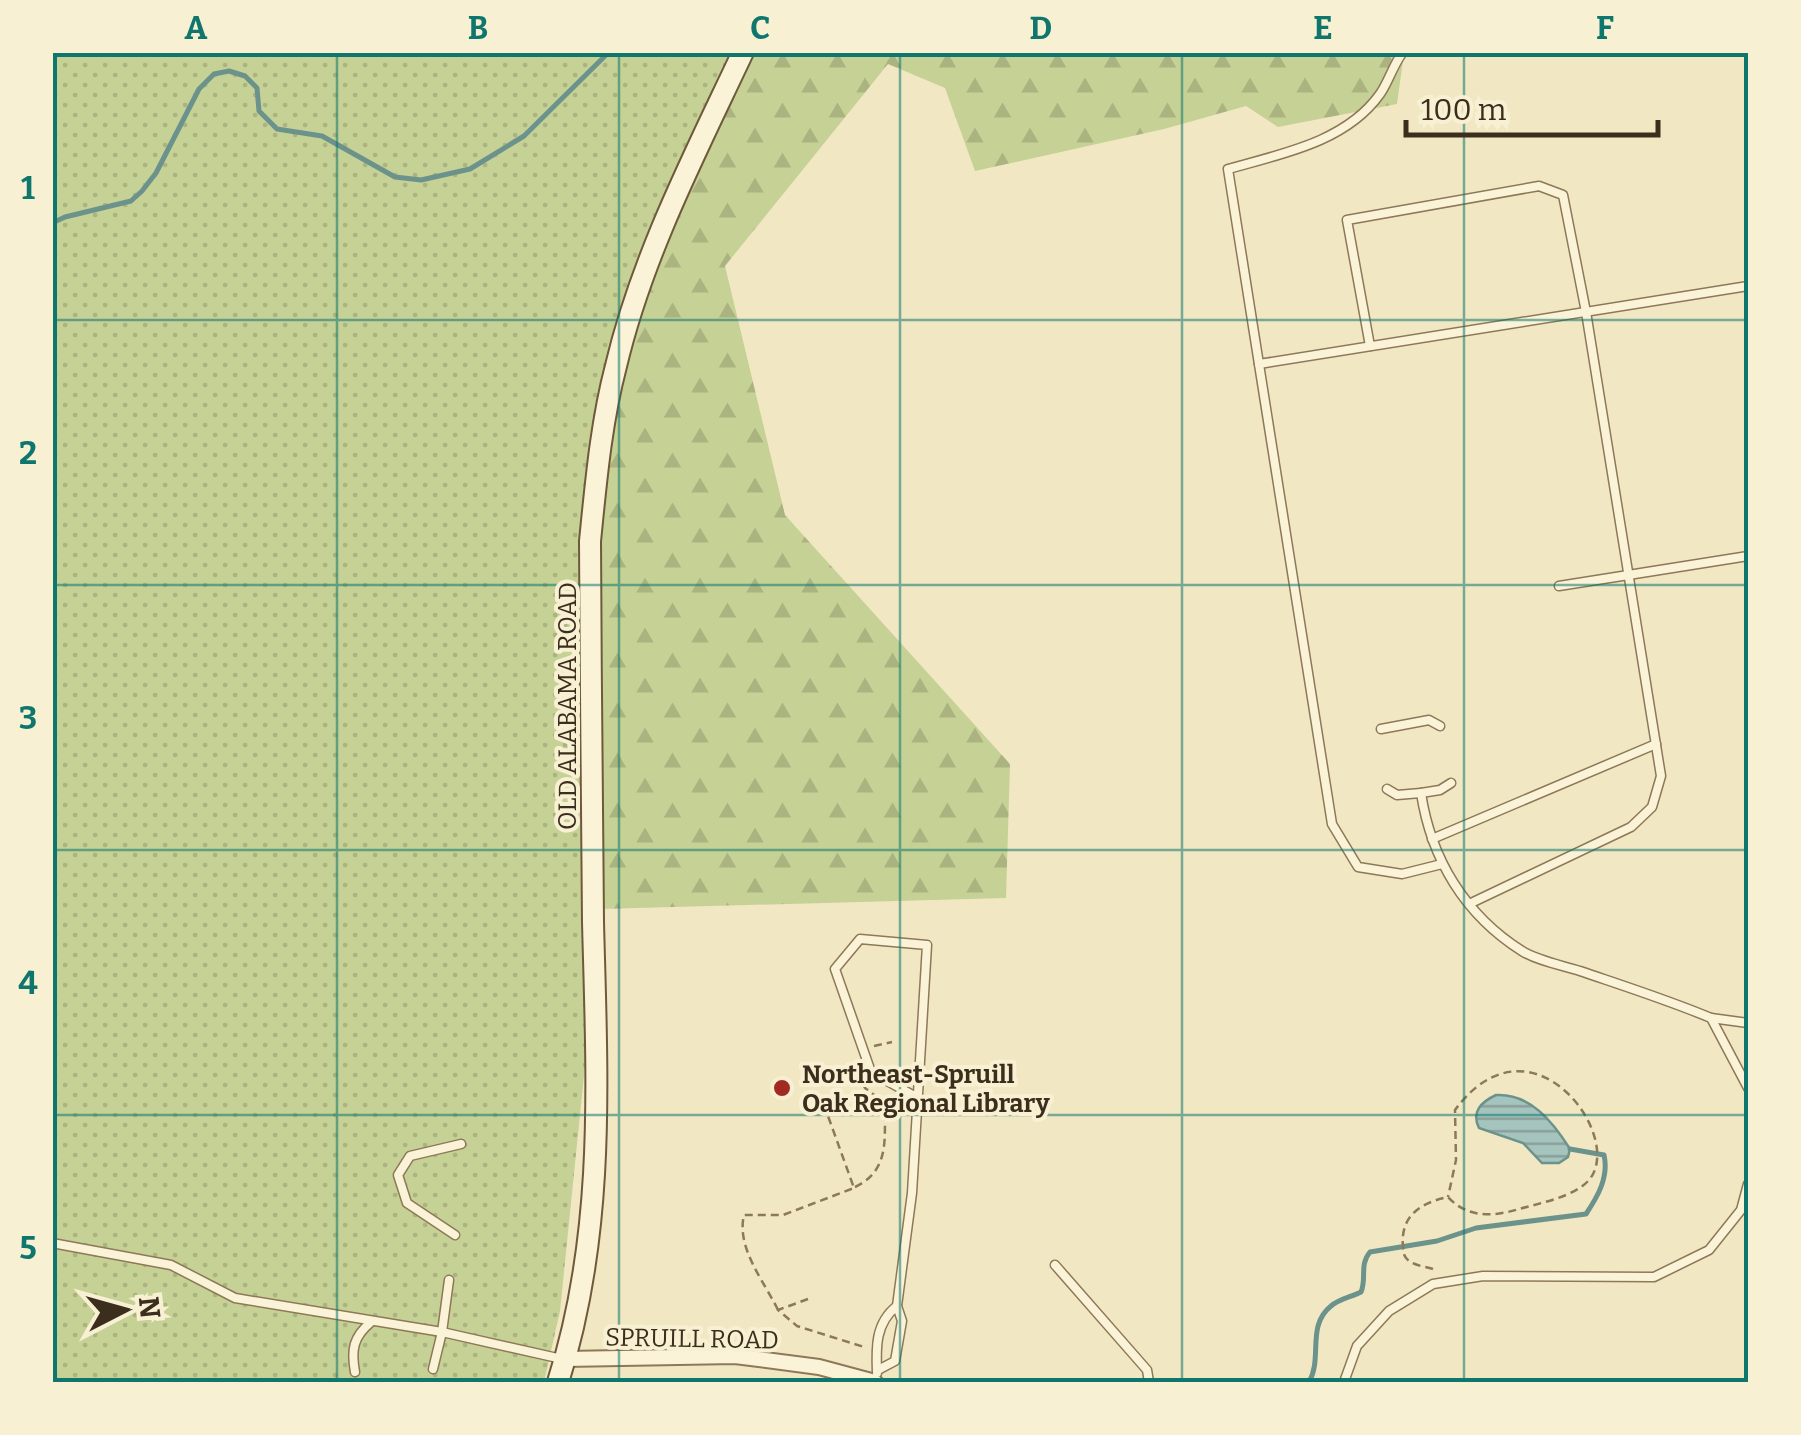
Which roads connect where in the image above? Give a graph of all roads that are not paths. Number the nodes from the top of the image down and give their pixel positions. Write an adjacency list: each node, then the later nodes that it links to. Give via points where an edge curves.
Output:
1 (743, 52): 32 (main road, OLD ALABAMA ROAD, via 638,293 599,451 590,541 597,1165 585,1274)
2 (1402, 52): 6 (lane, via 1380,93 1356,117 1312,145 1228,169)
3 (1748, 286): 4 (lane)
4 (1586, 312): 5 (lane); 5 (lane, via 1563,195 1538,186 1347,220); 8 (lane)
5 (1370, 346): 6 (lane)
6 (1259, 364): 17 (lane, via 1332,824 1358,867 1402,874)
7 (1748, 556): 8 (lane)
8 (1628, 574): 9 (lane); 12 (lane)
9 (1559, 586)
10 (1440, 726): 11 (lane, via 1430,720)
11 (1381, 729)
12 (1656, 744): 16 (lane); 18 (lane, via 1661,776 1652,806 1631,827)
13 (1451, 783): 15 (lane)
14 (1387, 788): 15 (lane, via 1397,795)
15 (1422, 793): 16 (lane)
16 (1432, 839): 17 (lane)
17 (1442, 864): 18 (lane)
18 (1469, 904): 19 (lane, via 1525,953)
19 (1711, 1018): 20 (lane); 21 (lane)
20 (1748, 1023)
21 (1748, 1088)
22 (918, 1098): 22 (lane, via 871,1072 835,969 860,939 927,945); 29 (lane)
23 (461, 1144): 25 (lane, via 410,1156 398,1175 407,1203)
24 (1748, 1184): 38 (lane, via 1741,1210 1709,1250 1654,1277 1482,1276 1433,1284 1389,1311 1357,1346)
25 (456, 1235)
26 (52, 1243): 30 (lane, via 171,1265 235,1298)
27 (1055, 1265): 37 (lane, via 1146,1370)
28 (450, 1280): 31 (lane)
29 (897, 1306): 35 (lane, via 885,1316 875,1350); 35 (lane, via 902,1321 896,1361)
30 (371, 1322): 31 (lane); 34 (lane, via 354,1342)
31 (442, 1332): 32 (lane); 33 (lane)
32 (566, 1359): 35 (street, SPRUILL ROAD, via 735,1356); 36 (main road, OLD ALABAMA ROAD)
33 (433, 1369)
34 (355, 1372)
35 (876, 1378)
36 (558, 1382)
37 (1149, 1382)
38 (1344, 1382)

